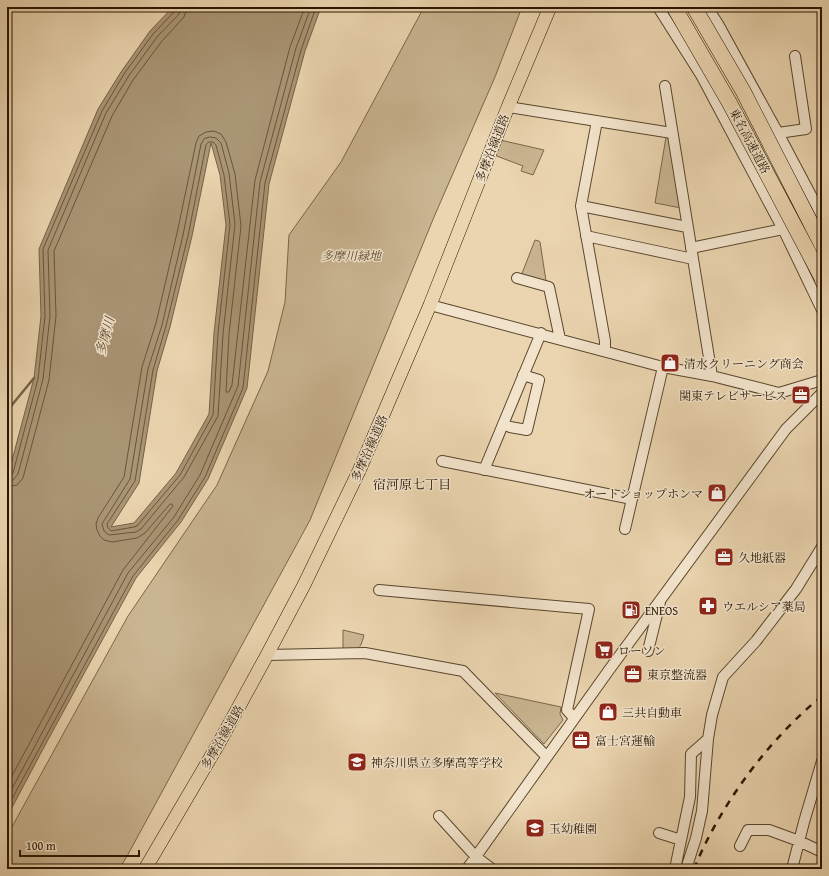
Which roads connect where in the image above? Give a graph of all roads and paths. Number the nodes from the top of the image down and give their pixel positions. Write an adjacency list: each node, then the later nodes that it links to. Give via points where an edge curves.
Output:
1 (550, 7): 8 (main road, 多摩沿線道路)
2 (658, 7): 15 (street, via 701,75)
3 (674, 7): 21 (highway, 東名高速道路, bridge, via 729,102)
4 (694, 7): 17 (highway, 東名高速道路, bridge, via 743,92)
5 (707, 7): 11 (street)
6 (795, 56): 11 (street, via 806,129)
7 (665, 86): 10 (street)
8 (508, 107): 9 (street); 22 (main road, 多摩沿線道路)
9 (597, 121): 10 (street); 12 (street)
10 (672, 132): 14 (street)
11 (778, 133): 13 (street)
12 (581, 206): 14 (street); 16 (street)
13 (822, 217): 15 (street)
14 (687, 227): 18 (street)
15 (784, 231): 18 (street); 23 (street)
16 (586, 236): 19 (street); 26 (street)
17 (822, 245)
18 (691, 248): 19 (street)
19 (693, 259): 29 (street)
20 (517, 278): 25 (street, via 549,287)
21 (822, 278)
22 (430, 305): 24 (street); 41 (main road, 多摩沿線道路, via 359,471)
23 (822, 310)
24 (541, 334): 25 (street); 28 (street)
25 (560, 339): 26 (street)
26 (605, 351): 27 (street)
27 (663, 367): 29 (street); 35 (street)
28 (523, 375): 32 (street); 32 (street, via 539,380 527,430)
29 (712, 376): 30 (street, via 779,393)
30 (822, 380)
31 (822, 393): 39 (street, via 786,429)
32 (503, 424): 34 (street)
33 (442, 461): 34 (street)
34 (484, 470): 35 (street)
35 (632, 499): 36 (street)
36 (625, 528)
37 (822, 547): 43 (street, via 796,589 756,641 723,677)
38 (379, 590): 42 (street, via 589,609 567,710)
39 (661, 598): 40 (street); 42 (street)
40 (648, 651)
41 (267, 655): 44 (street, via 365,653 463,671); 53 (main road, 多摩沿線道路)
42 (574, 718): 44 (street)
43 (708, 739): 48 (street, via 691,754 690,797); 57 (street, via 702,811)
44 (546, 756): 52 (street)
45 (822, 761): 49 (street)
46 (439, 816): 52 (street)
47 (659, 833): 48 (street)
48 (681, 840): 56 (street)
49 (799, 841): 50 (street, via 769,830 748,830); 51 (street); 58 (street)
50 (740, 846)
51 (821, 852)
52 (476, 857): 54 (street); 55 (street)
53 (145, 869)
54 (467, 869)
55 (492, 869)
56 (675, 869)
57 (686, 869)
58 (792, 869)

